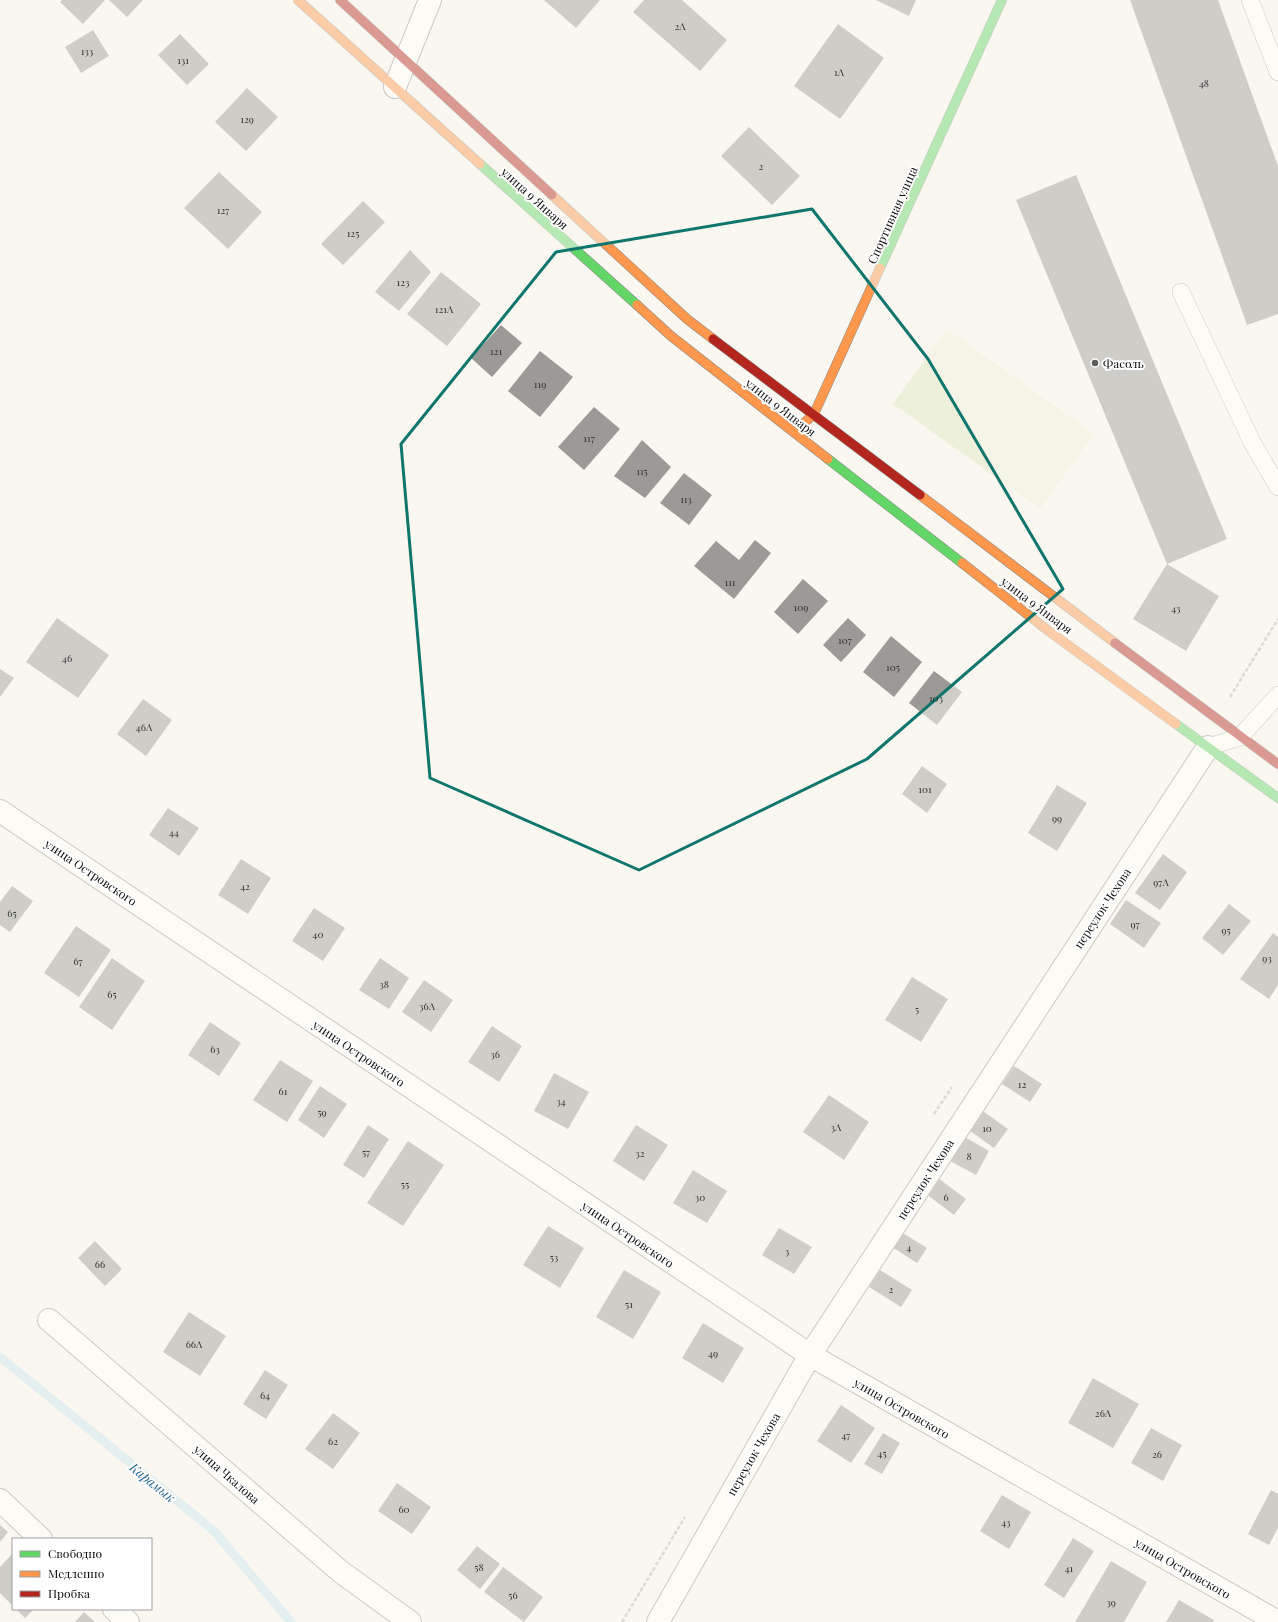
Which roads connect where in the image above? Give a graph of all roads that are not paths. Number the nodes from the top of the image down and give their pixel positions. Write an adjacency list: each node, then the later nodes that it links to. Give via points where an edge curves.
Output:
1 (298, 0): 8 (main road, улица 9 Января)
2 (340, 0): 6 (main road, улица 9 Января)
3 (430, 0): 6 (street)
4 (1002, 0): 10 (main road, Спортивная улица)
5 (1250, 0): 7 (lane)
6 (406, 61): 8 (street); 10 (main road, улица 9 Января, via 687,319)
7 (1278, 72)
8 (395, 88): 11 (main road, улица 9 Января, via 670,336)
9 (1182, 292): 12 (lane, via 1252,442)
10 (814, 414): 11 (main road, Спортивная улица); 14 (main road, улица 9 Января)
11 (793, 432): 15 (main road, улица 9 Января, via 1050,632)
12 (1278, 487)
13 (1278, 695): 14 (lane)
14 (1240, 737): 15 (lane); 16 (main road, улица 9 Января)
15 (1208, 746): 17 (main road, улица 9 Января); 20 (street, переулок Чехова)
16 (1278, 764)
17 (1278, 798)
18 (0, 812): 20 (street, улица Островского)
19 (49, 1320): 25 (street, улица Чкалова, via 341,1572)
20 (810, 1355): 26 (street, переулок Чехова); 27 (street, улица Островского)
21 (0, 1500): 22 (street)
22 (40, 1538)
23 (115, 1610): 24 (street)
24 (128, 1622)
25 (410, 1622)
26 (658, 1622)
27 (1278, 1622)

